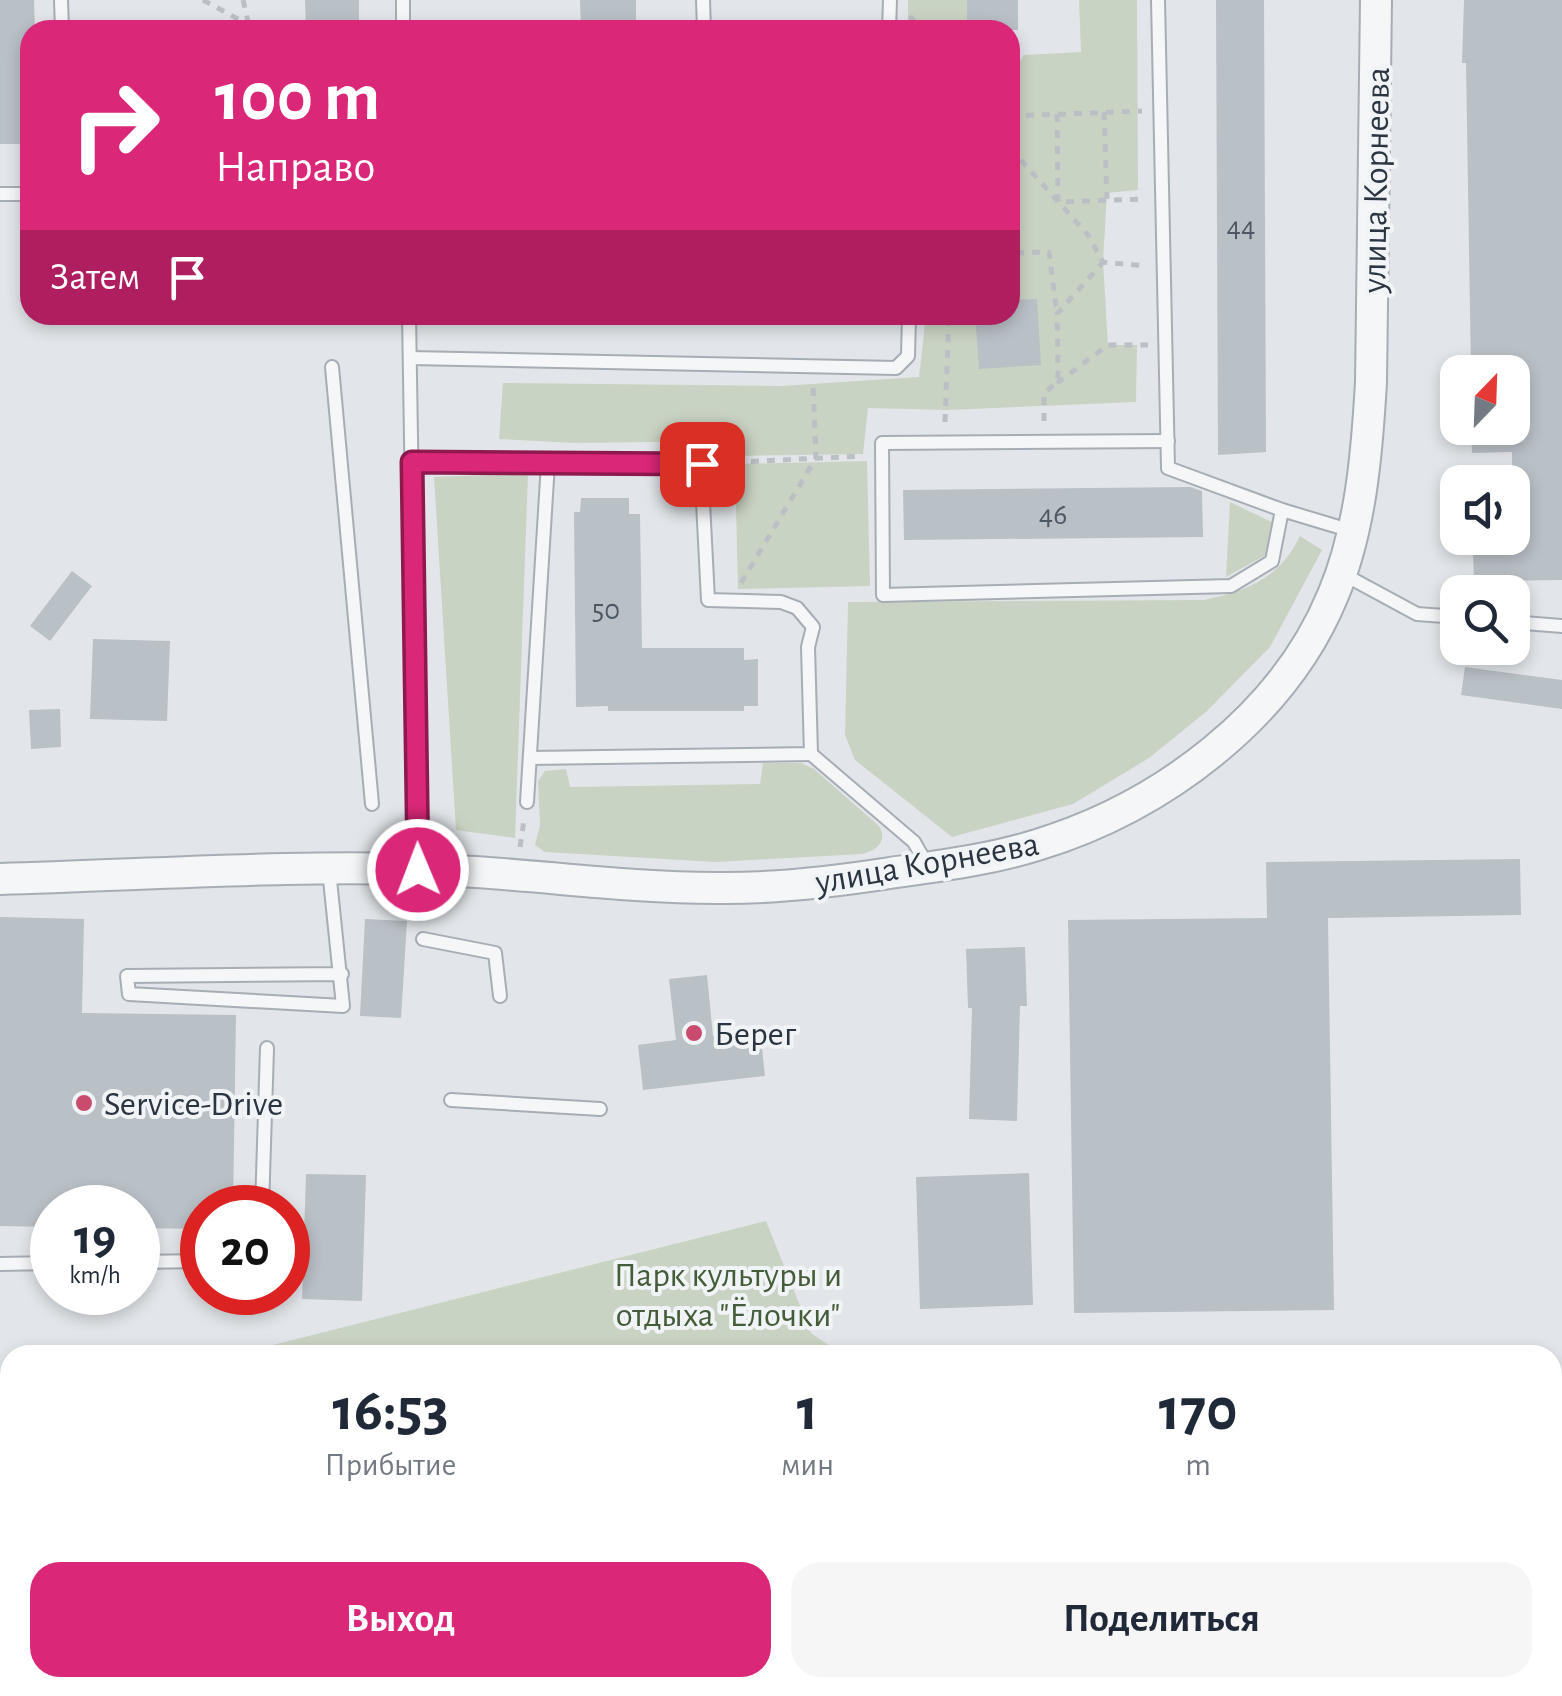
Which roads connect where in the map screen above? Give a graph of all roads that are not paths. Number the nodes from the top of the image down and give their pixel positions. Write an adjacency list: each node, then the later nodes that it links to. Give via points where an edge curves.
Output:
1 (1158, 0): 7 (lane)
2 (1376, 0): 11 (street, улица Корнеева, via 1371,382)
3 (409, 325): 5 (lane)
4 (909, 325): 5 (lane, via 908,356 896,368)
5 (410, 358): 8 (lane)
6 (332, 367): 19 (lane)
7 (1168, 441): 10 (lane, via 1168,468); 10 (lane, via 882,443 884,595 1230,586 1272,561)
8 (412, 462): 9 (lane); 22 (lane)
9 (548, 463): 16 (lane, via 702,464 708,600 782,602 813,627); 17 (lane)
10 (1282, 510): 11 (lane)
11 (1352, 531): 12 (street, улица Корнеева)
12 (1341, 573): 13 (lane, via 1417,614); 20 (street, улица Корнеева, via 1301,653 1246,720 1195,765 1064,836)
13 (1440, 616)
14 (1530, 623): 15 (lane)
15 (1562, 626)
16 (811, 754): 17 (lane); 20 (lane, via 914,842)
17 (530, 758): 18 (lane)
18 (527, 802)
19 (372, 804)
20 (927, 868): 22 (street, улица Корнеева, via 716,888)
21 (329, 870): 22 (street, улица Корнеева); 23 (street, улица Корнеева); 25 (lane)
22 (418, 870)
23 (0, 878)
24 (424, 939): 26 (lane, via 495,953)
25 (342, 974): 25 (lane, via 344,1006 128,994 127,976)
26 (500, 996)
27 (266, 1048): 30 (lane)
28 (452, 1100): 29 (lane)
29 (600, 1109)
30 (263, 1185)
31 (30, 1263): 32 (lane)
32 (0, 1264)

